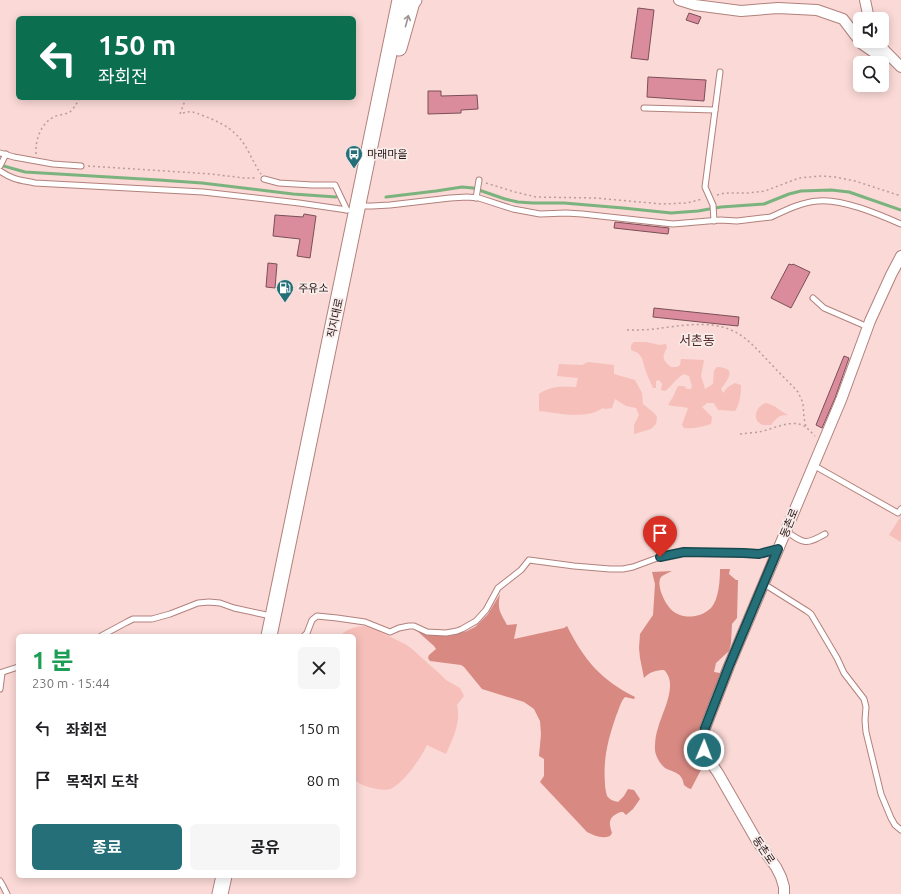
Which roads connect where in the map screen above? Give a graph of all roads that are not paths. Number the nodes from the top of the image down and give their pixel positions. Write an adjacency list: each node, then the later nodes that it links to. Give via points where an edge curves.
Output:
1 (400, 0): 7 (main road, 직지대로)
2 (414, 0): 7 (main road, one-way to 2, via 400,46)
3 (679, 0): 6 (street, via 695,5 741,11 778,8 817,10 843,19 862,44 875,53)
4 (865, 0): 5 (street)
5 (868, 12)
6 (884, 50): 8 (street)
7 (386, 67): 20 (main road, 직지대로)
8 (901, 67)
9 (720, 72): 11 (lane)
10 (644, 108): 11 (lane)
11 (715, 110): 21 (lane, via 705,187 713,205)
12 (0, 153): 13 (lane)
13 (6, 154): 14 (lane); 15 (lane, via 36,162)
14 (0, 166)
15 (81, 166)
16 (0, 172): 20 (lane, via 14,179 35,183 203,192)
17 (264, 179): 20 (lane, via 279,183 335,186)
18 (479, 180): 19 (lane)
19 (476, 198): 20 (lane, via 450,198); 21 (lane, via 540,214 582,214 673,224)
20 (353, 208): 32 (main road, 직지대로)
21 (714, 221): 22 (lane, via 765,218 801,204 825,200 853,206)
22 (901, 224)
23 (901, 256): 25 (street, 동촌로)
24 (813, 298): 25 (lane, via 824,308)
25 (868, 327): 26 (street, 동촌로)
26 (813, 465): 27 (lane, via 898,513); 28 (street, 동촌로)
27 (901, 509)
28 (786, 531): 29 (lane, via 799,541 805,542); 30 (street, 동촌로)
29 (825, 534)
30 (778, 549): 31 (street, 동촌로); 35 (lane, via 759,554 684,552 622,569 529,560 521,570 498,588 486,610 476,621 456,631 427,632 409,626 390,632 365,622 317,616 312,620)
31 (764, 584): 39 (lane, via 811,614 844,673 864,700 866,732 881,794 891,818); 44 (street, 동촌로, via 705,728 703,743 708,757 781,877)
32 (272, 616): 33 (lane, via 220,603 198,603 152,619 133,619); 34 (main road, 직지대로)
33 (105, 634)
34 (269, 634)
35 (306, 634)
36 (16, 668): 37 (lane)
37 (1, 673): 38 (lane)
38 (0, 689)
39 (901, 830)
40 (224, 878): 43 (main road)
41 (0, 881): 42 (lane)
42 (7, 894)
43 (220, 894)
44 (784, 894)

